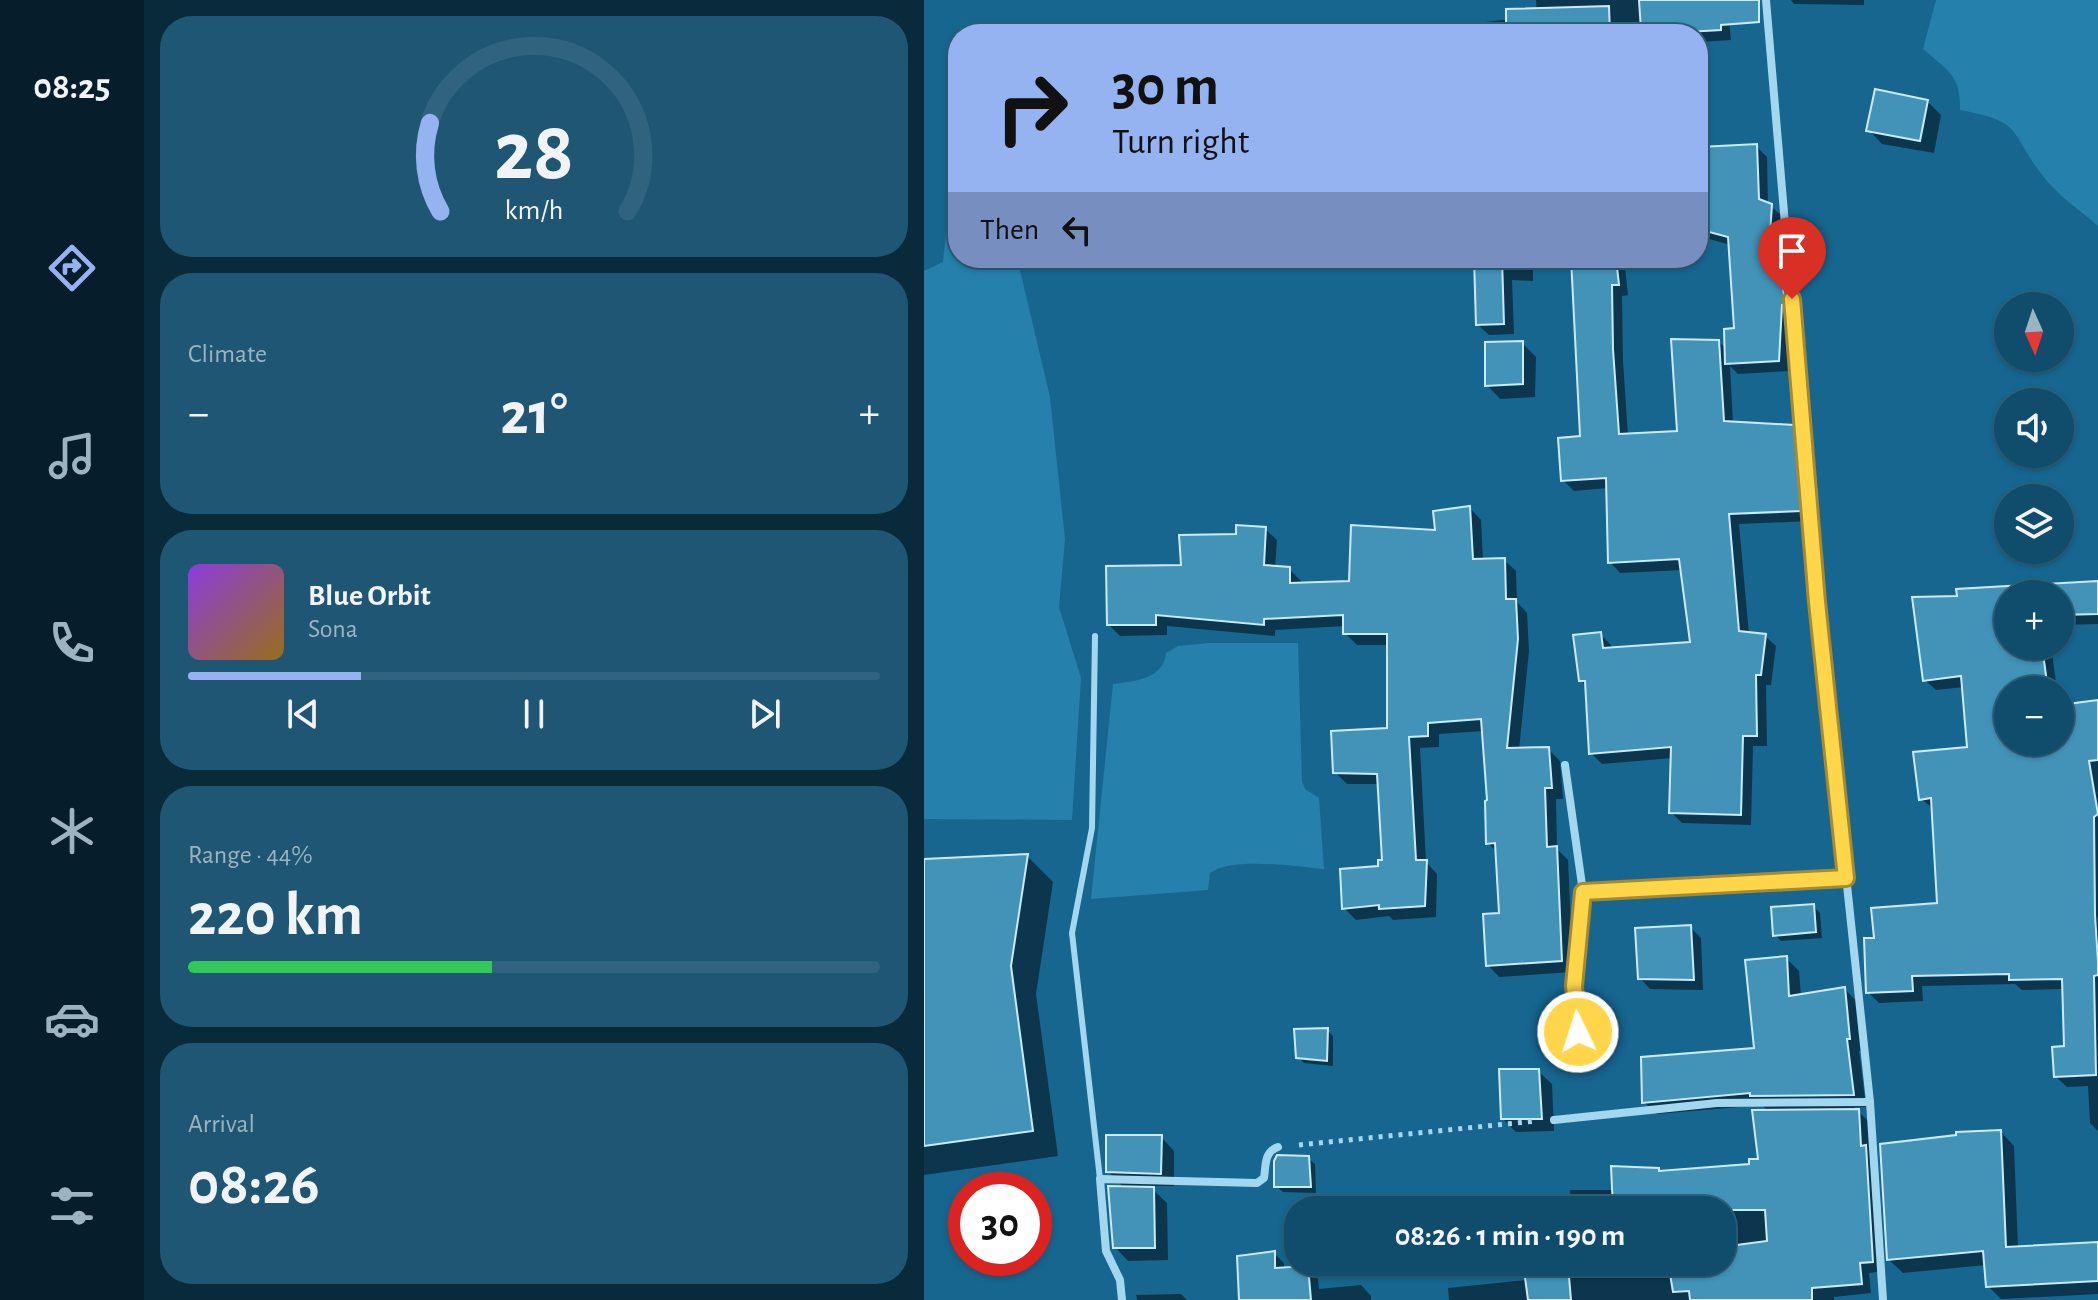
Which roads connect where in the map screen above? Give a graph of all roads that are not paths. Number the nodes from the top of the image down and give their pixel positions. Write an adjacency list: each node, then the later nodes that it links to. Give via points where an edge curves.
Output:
1 (1766, 0): 4 (street)
2 (1095, 636): 10 (lane, via 1092,828 1072,933)
3 (1565, 765): 5 (street)
4 (1846, 878): 5 (street); 7 (street)
5 (1583, 892): 6 (street, via 1574,986)
6 (1578, 1032)
7 (1870, 1102): 8 (street, via 1717,1103); 12 (street)
8 (1554, 1120)
9 (1278, 1147): 10 (street, via 1267,1156 1264,1178 1257,1183)
10 (1100, 1179): 11 (street, via 1106,1251 1120,1280)
11 (1122, 1300)
12 (1883, 1300)

